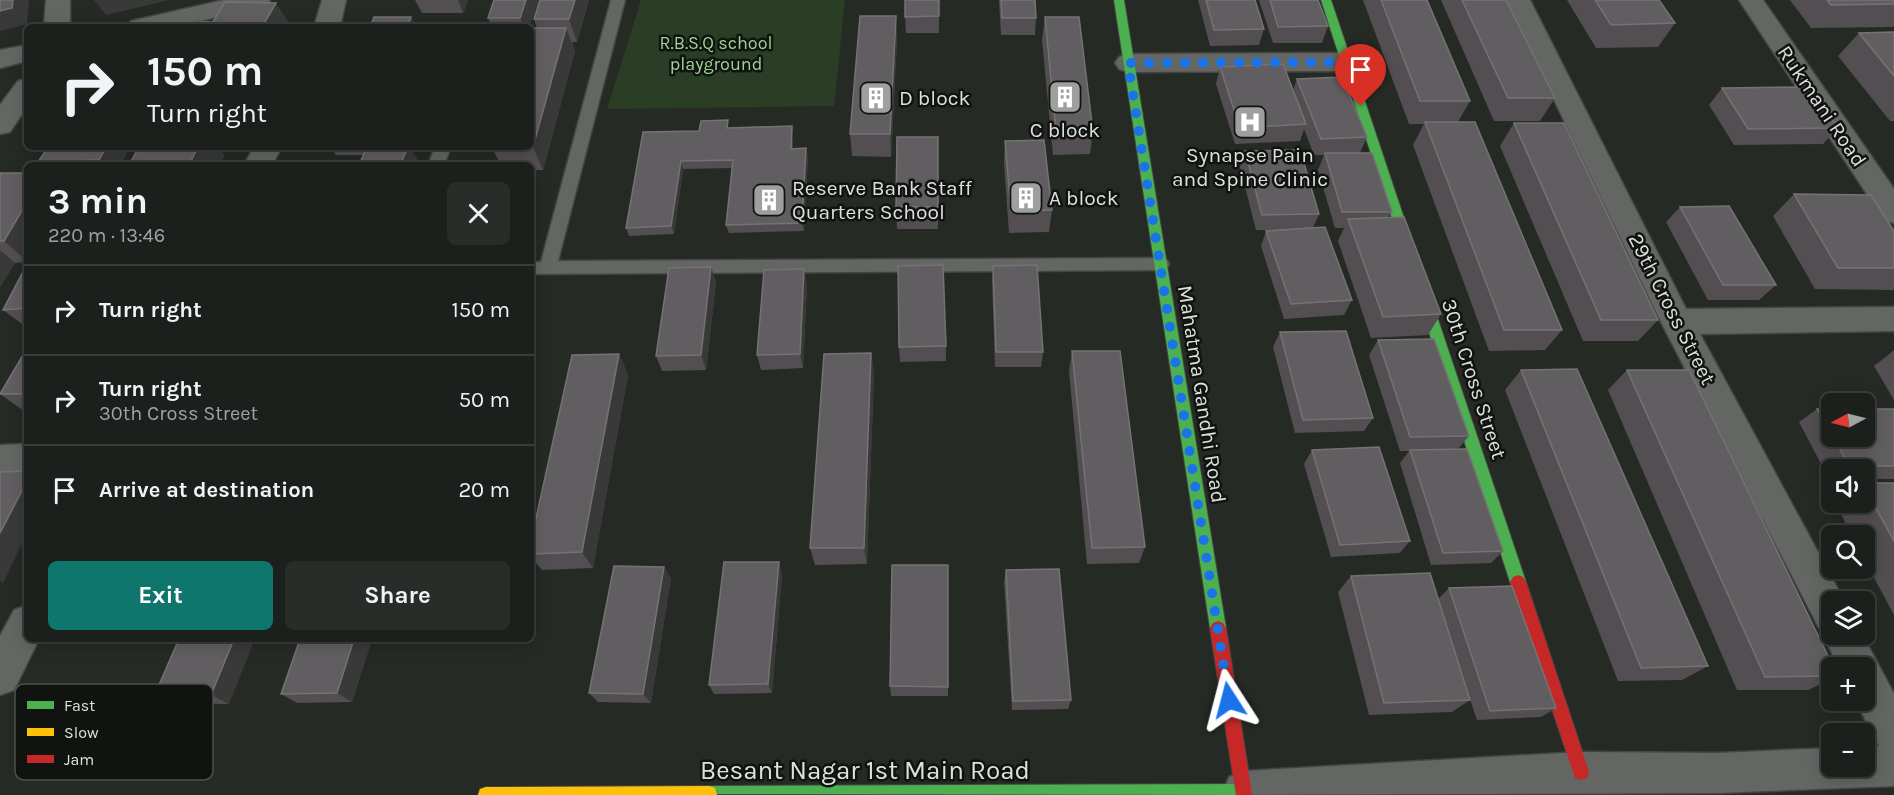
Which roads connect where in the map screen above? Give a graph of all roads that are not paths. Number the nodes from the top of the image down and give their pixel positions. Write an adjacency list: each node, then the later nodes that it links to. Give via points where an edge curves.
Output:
1 (58, 0): 9 (street)
2 (258, 0): 10 (street)
3 (334, 0): 11 (street)
4 (618, 0): 21 (lane)
5 (1119, 0): 15 (street, Mahatma Gandhi Road)
6 (1326, 0): 14 (street, 30th Cross Street)
7 (1518, 0): 23 (street, 29th Cross Street)
8 (1751, 0): 18 (street, Rukmani Road)
9 (57, 24)
10 (153, 24)
11 (328, 24)
12 (24, 54): 13 (street)
13 (0, 59)
14 (1346, 62): 15 (street); 32 (street, 30th Cross Street)
15 (1128, 63): 19 (street, Mahatma Gandhi Road)
16 (24, 91): 17 (street)
17 (0, 125)
18 (1894, 212)
19 (1161, 264): 21 (lane); 34 (street, Mahatma Gandhi Road)
20 (534, 268): 21 (lane)
21 (548, 268)
22 (1894, 319): 23 (street)
23 (1677, 322): 26 (street, 29th Cross Street)
24 (24, 459): 25 (street)
25 (0, 460)
26 (1821, 594)
27 (24, 628): 28 (street)
28 (0, 676)
29 (1875, 699): 30 (street)
30 (1894, 734)
31 (1894, 766): 33 (street)
32 (1581, 772): 33 (street); 34 (street)
33 (1723, 784)
34 (1244, 793): 35 (street, Besant Nagar 1st Main Road)
35 (856, 794): 36 (street, Besant Nagar 1st Main Road)
36 (486, 795)

